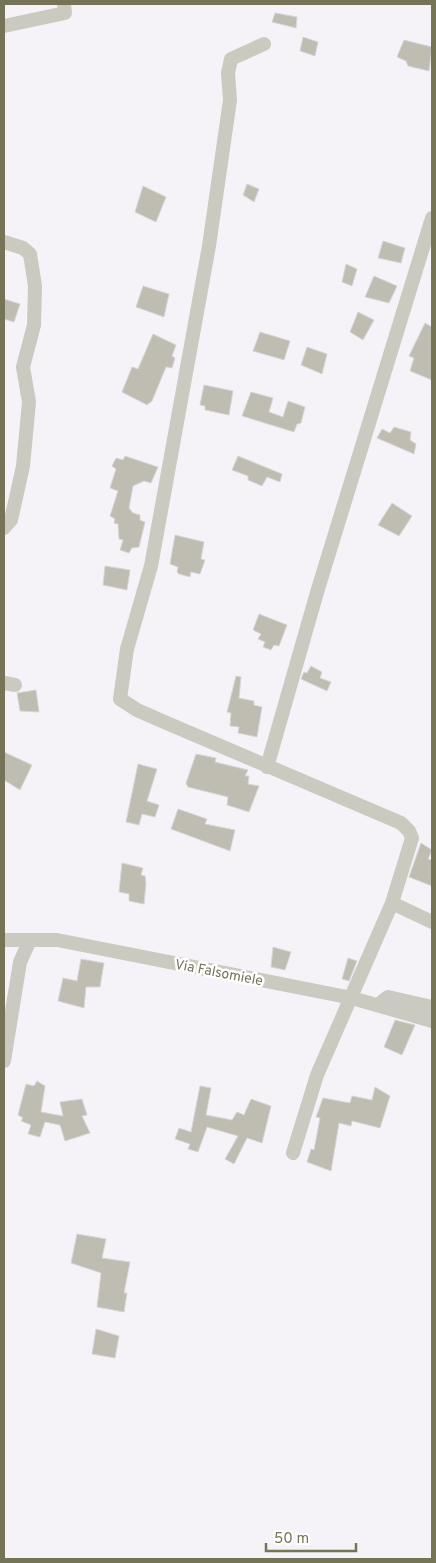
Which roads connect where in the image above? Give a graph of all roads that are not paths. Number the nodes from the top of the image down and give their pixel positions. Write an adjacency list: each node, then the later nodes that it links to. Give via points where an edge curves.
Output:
1 (64, 4): 2 (street, via 65,13)
2 (4, 26)
3 (264, 44): 7 (street, via 231,59 228,73 230,100 209,246 151,566 127,649 120,699 137,710)
4 (432, 218): 7 (street)
5 (4, 242): 6 (street, via 23,248 30,254 35,286 34,325 23,367 29,402 23,466 11,520)
6 (4, 528)
7 (267, 767): 8 (street, via 401,823 409,831 411,844)
8 (392, 903): 9 (street); 12 (street)
9 (432, 922)
10 (4, 940): 11 (street, Via Falsomiele)
11 (30, 940): 12 (street, Via Falsomiele, via 57,940); 16 (street, via 20,962)
12 (352, 998): 13 (street, Via Falsomiele); 17 (street, via 317,1075)
13 (378, 1005): 14 (street, via 388,997); 15 (street, Via Falsomiele)
14 (432, 1007)
15 (432, 1021)
16 (4, 1061)
17 (293, 1153)

